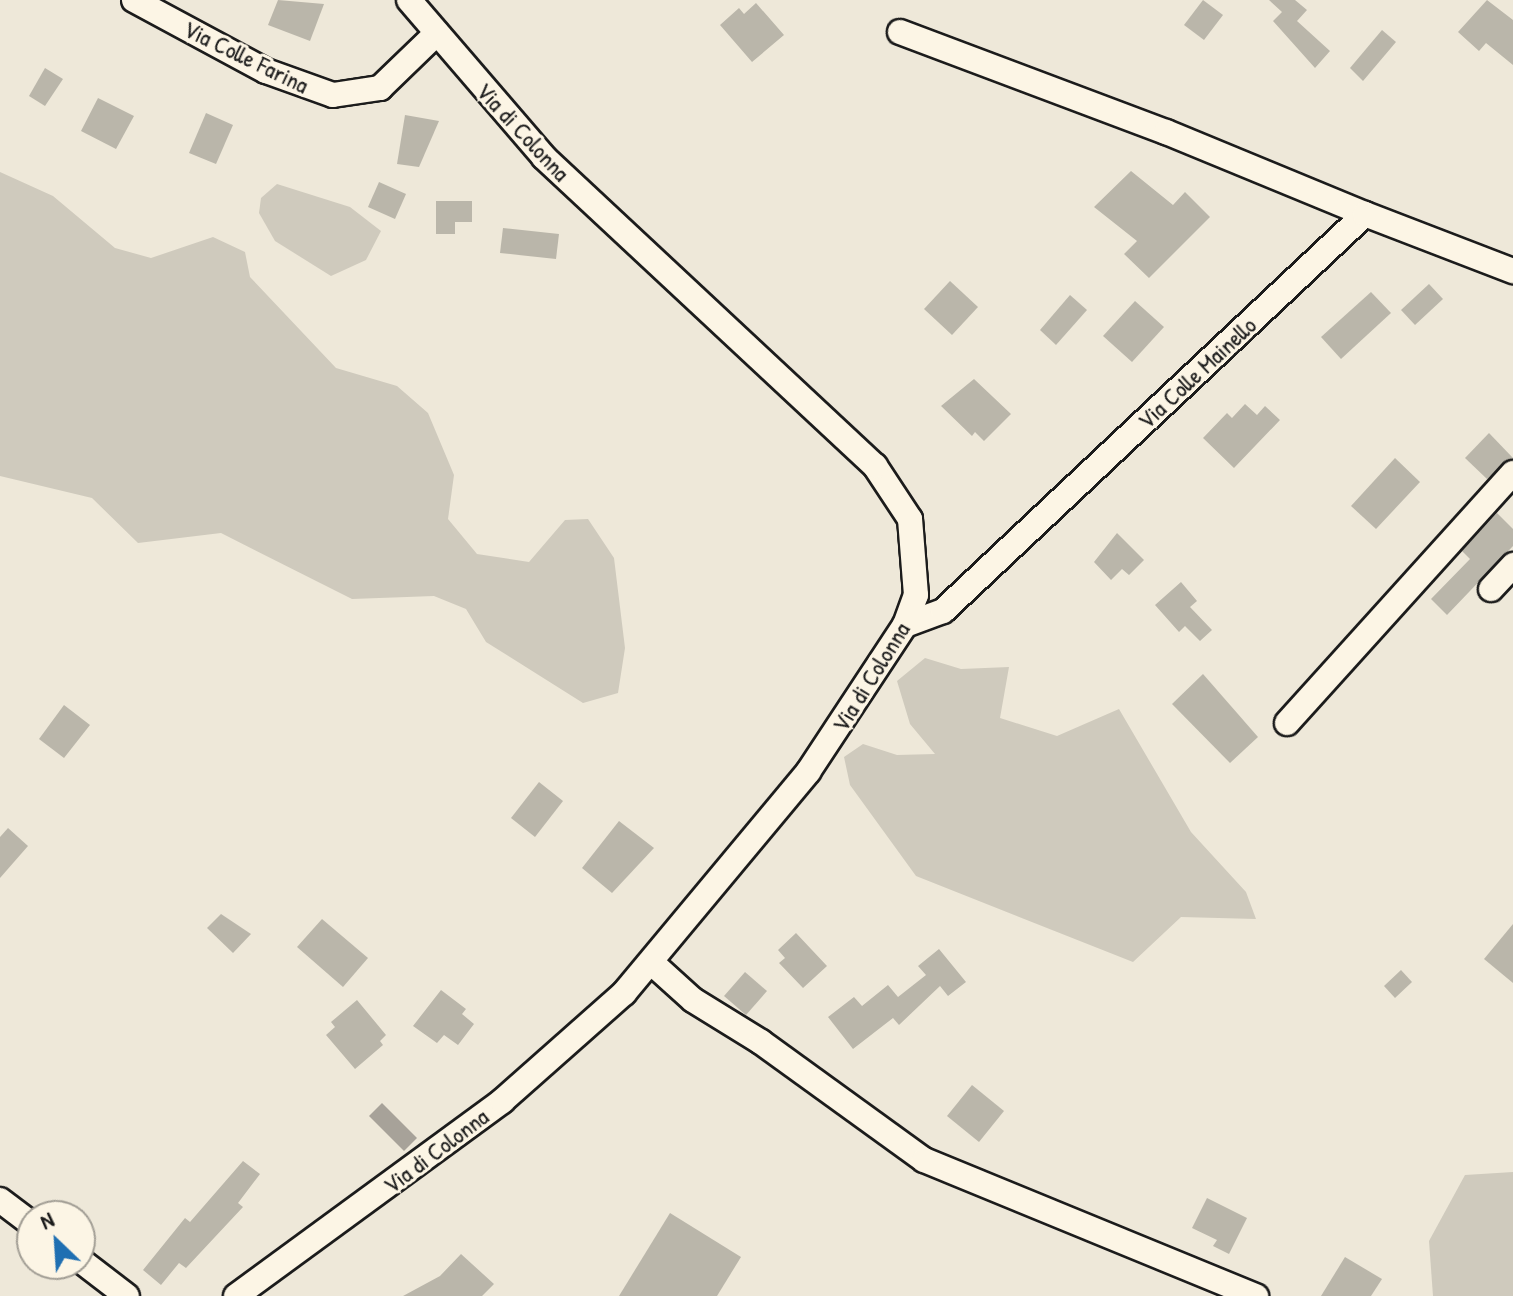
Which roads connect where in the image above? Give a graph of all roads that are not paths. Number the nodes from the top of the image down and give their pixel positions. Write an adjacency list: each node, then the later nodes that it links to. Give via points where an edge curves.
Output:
1 (134, 0): 4 (street, Via Colle Farina, via 266,71 333,95 380,88)
2 (409, 0): 4 (street, Via di Colonna)
3 (900, 32): 5 (street, via 1188,140)
4 (437, 33): 10 (street, Via di Colonna, via 563,176 891,485 910,519 916,551 916,595)
5 (1365, 214): 6 (street); 10 (street, Via Colle Mainello, via 943,611)
6 (1513, 271)
7 (1513, 473): 11 (street)
8 (1513, 565): 9 (street)
9 (1491, 589)
10 (905, 625): 12 (street, Via di Colonna, via 808,772)
11 (1287, 723)
12 (652, 963): 15 (street, Via di Colonna, via 502,1101); 16 (street, via 693,1000 772,1049 924,1160)
13 (96, 1272): 14 (street)
14 (127, 1296)
15 (236, 1296)
16 (1256, 1296)

